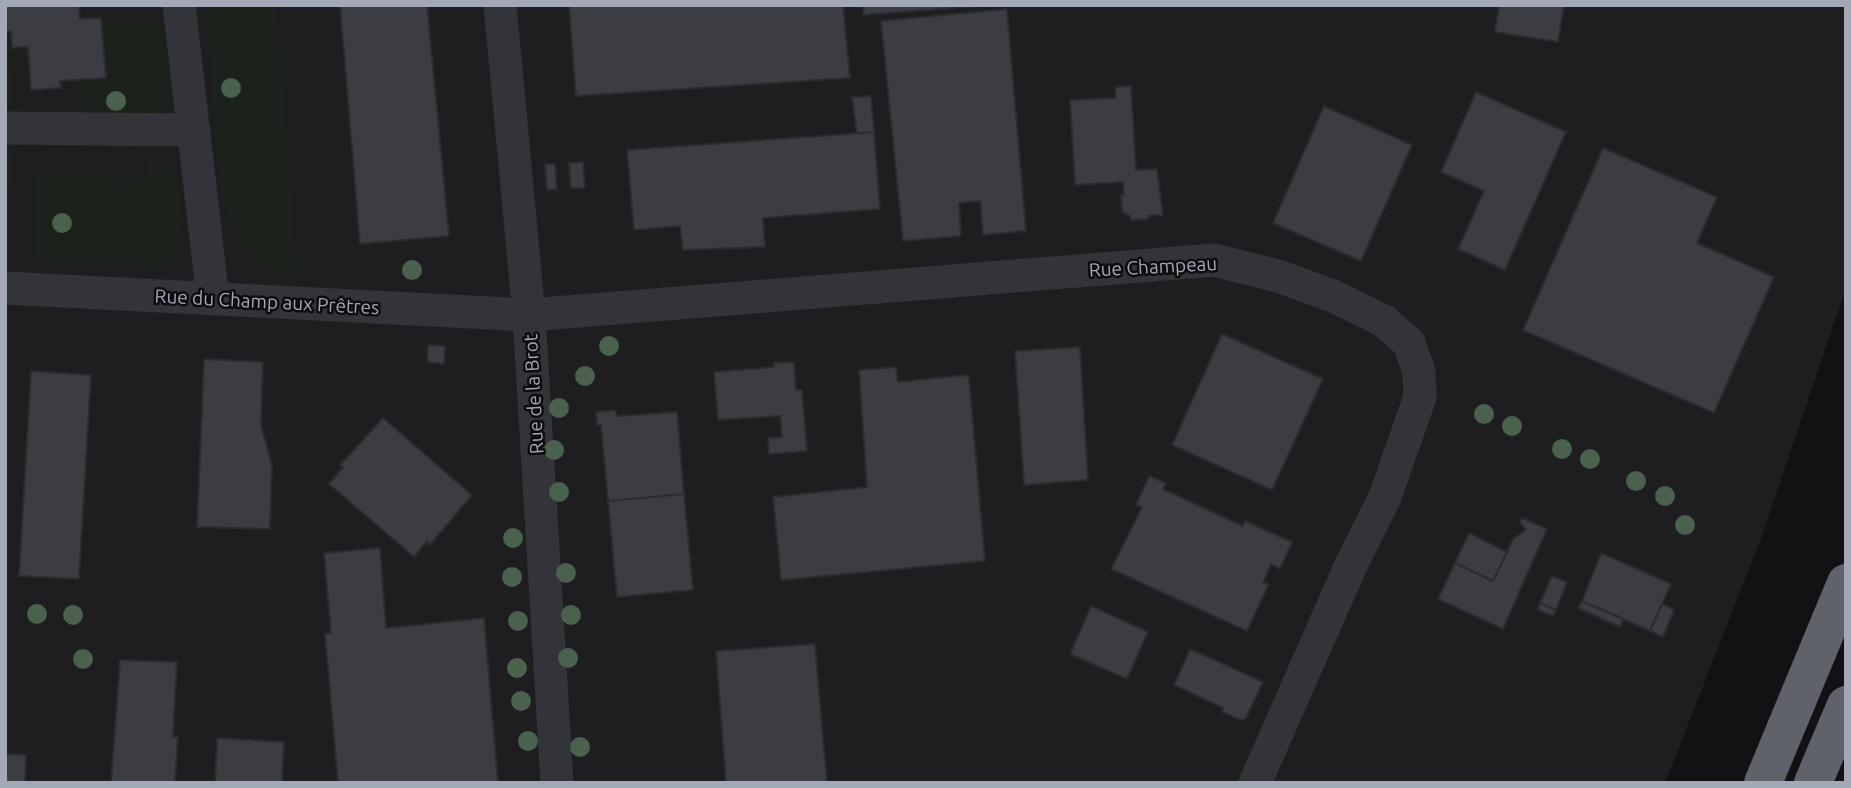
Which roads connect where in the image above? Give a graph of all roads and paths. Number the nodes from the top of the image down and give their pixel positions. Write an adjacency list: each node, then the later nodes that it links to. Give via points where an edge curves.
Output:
1 (179, 5): 4 (street)
2 (500, 5): 7 (street, Rue de la Brot)
3 (5, 128): 4 (street)
4 (194, 130): 6 (street)
5 (5, 288): 6 (street, Rue du Champ aux Prêtres)
6 (213, 299): 7 (street, Rue du Champ aux Prêtres)
7 (529, 315): 11 (street, Rue de la Brot); 12 (street, Rue Champeau, via 1214,260 1278,276 1384,321 1409,343 1419,372 1420,397 1385,497)
8 (1846, 583): 13 (highway)
9 (1846, 705): 14 (highway)
10 (1846, 747): 15 (highway)
11 (556, 783)
12 (1255, 783)
13 (1763, 783)
14 (1813, 783)
15 (1827, 783)

